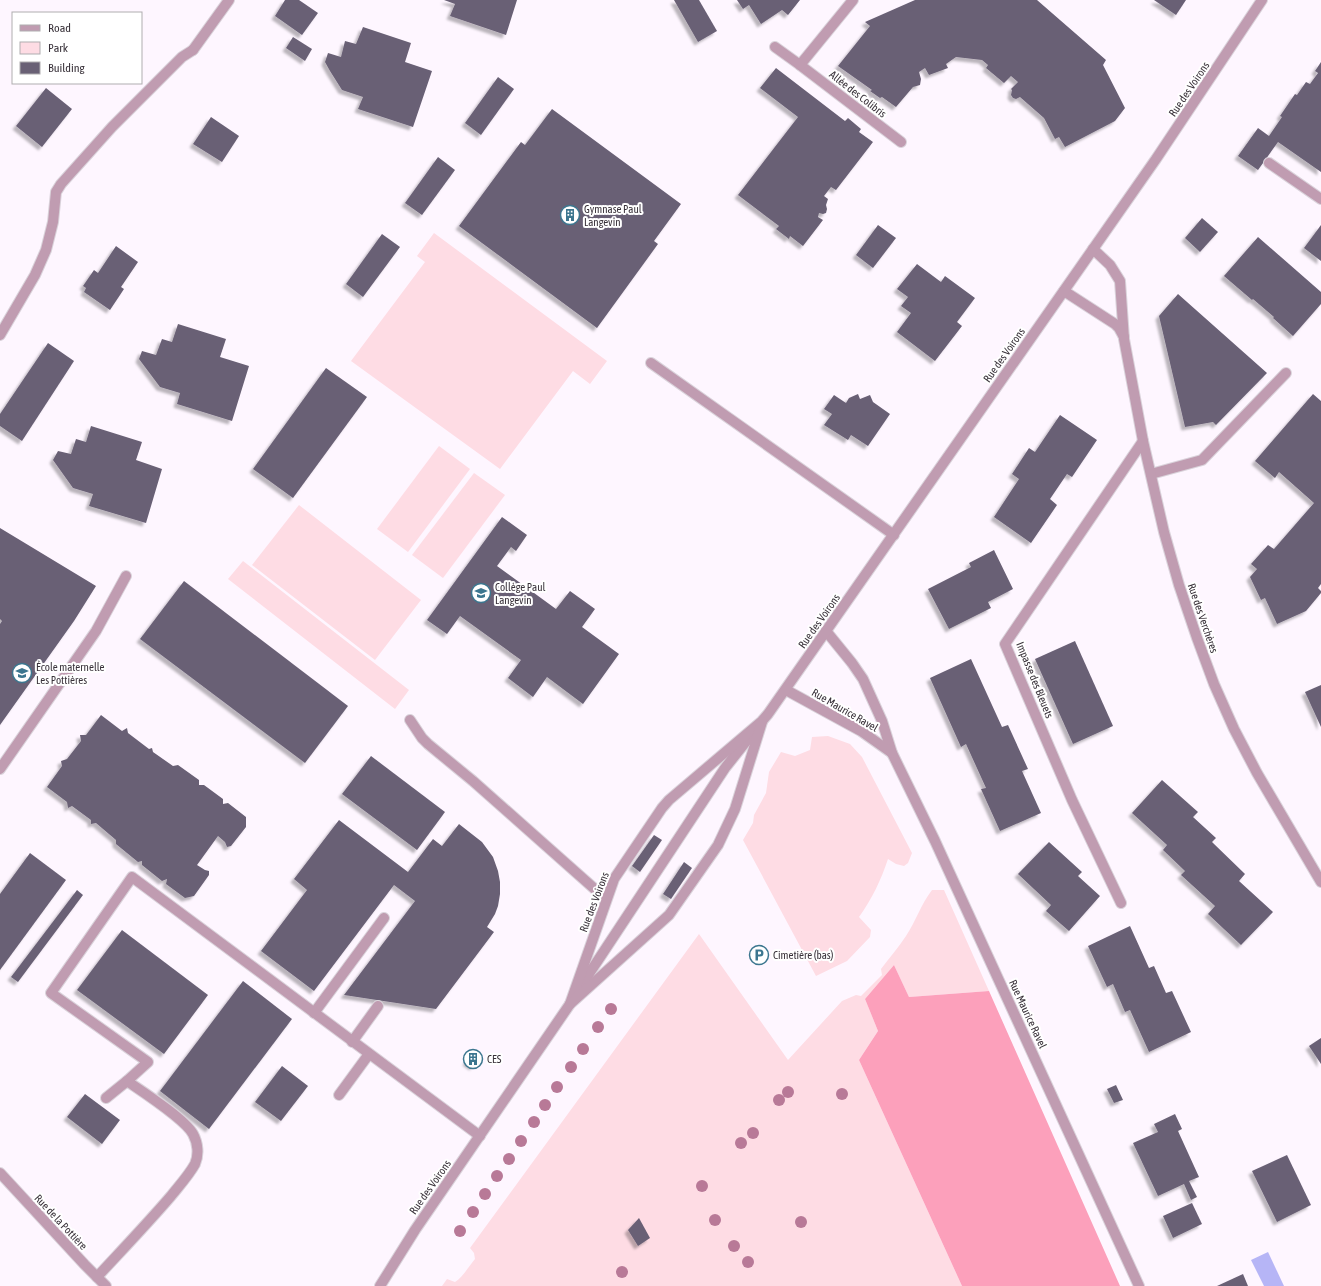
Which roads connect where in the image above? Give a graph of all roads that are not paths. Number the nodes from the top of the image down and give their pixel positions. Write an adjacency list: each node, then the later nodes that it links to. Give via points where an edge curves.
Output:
1 (229, 0): 11 (street, via 193,50 182,57 112,127 61,184 56,192 53,222 46,250 35,275)
2 (853, 0): 5 (street)
3 (1262, 0): 9 (street, Rue des Voirons)
4 (775, 47): 5 (street, Allée des Colibris)
5 (800, 65): 6 (street, Allée des Colibris)
6 (901, 142)
7 (1269, 164): 8 (street)
8 (1321, 199)
9 (1093, 249): 10 (street, Rue des Voirons); 12 (street, Rue des Verchères, via 1110,265 1120,281)
10 (1064, 291): 12 (street, Rue des Verchères, via 1115,324); 17 (street, Rue des Voirons)
11 (0, 335)
12 (1124, 339): 15 (street, Rue des Verchères)
13 (651, 363): 17 (street)
14 (1286, 373): 16 (street, via 1202,460)
15 (1143, 441): 16 (street, Rue des Verchères); 27 (street, Impasse des Bleuets, via 1005,644 1072,800)
16 (1151, 474): 25 (street, Rue des Verchères, via 1179,586 1214,684 1257,773)
17 (894, 535): 19 (street, Rue des Voirons)
18 (126, 576): 24 (street, via 96,631)
19 (826, 631): 20 (street, Rue des Voirons); 23 (street, Rue Maurice Ravel, via 862,679 882,721)
20 (786, 690): 22 (street, Rue des Voirons); 23 (street, Rue Maurice Ravel, via 861,731)
21 (410, 720): 26 (street, via 428,744)
22 (762, 722): 26 (street, Rue des Voirons, via 665,804 614,879); 29 (street, via 725,768); 29 (street, Rue des Voirons, via 735,809 718,844 678,903 661,923)
23 (892, 753): 42 (street, Rue Maurice Ravel)
24 (0, 768)
25 (1321, 882)
26 (606, 899): 29 (street, Rue des Voirons)
27 (1121, 903)
28 (384, 918): 31 (street)
29 (570, 1004): 37 (street, Rue des Voirons)
30 (378, 1006): 32 (street)
31 (314, 1013): 32 (street); 34 (street, via 132,877 51,993 148,1062)
32 (352, 1042): 33 (street)
33 (369, 1054): 35 (street); 37 (street)
34 (127, 1081): 36 (street); 39 (street, via 184,1122 193,1134 197,1155 195,1164 146,1226)
35 (339, 1095)
36 (106, 1098)
37 (480, 1136): 41 (street, Rue des Voirons)
38 (0, 1173): 39 (street, Rue de la Pottière)
39 (97, 1277): 40 (street, Rue de la Pottière)
40 (106, 1286)
41 (380, 1286)
42 (1140, 1286)

